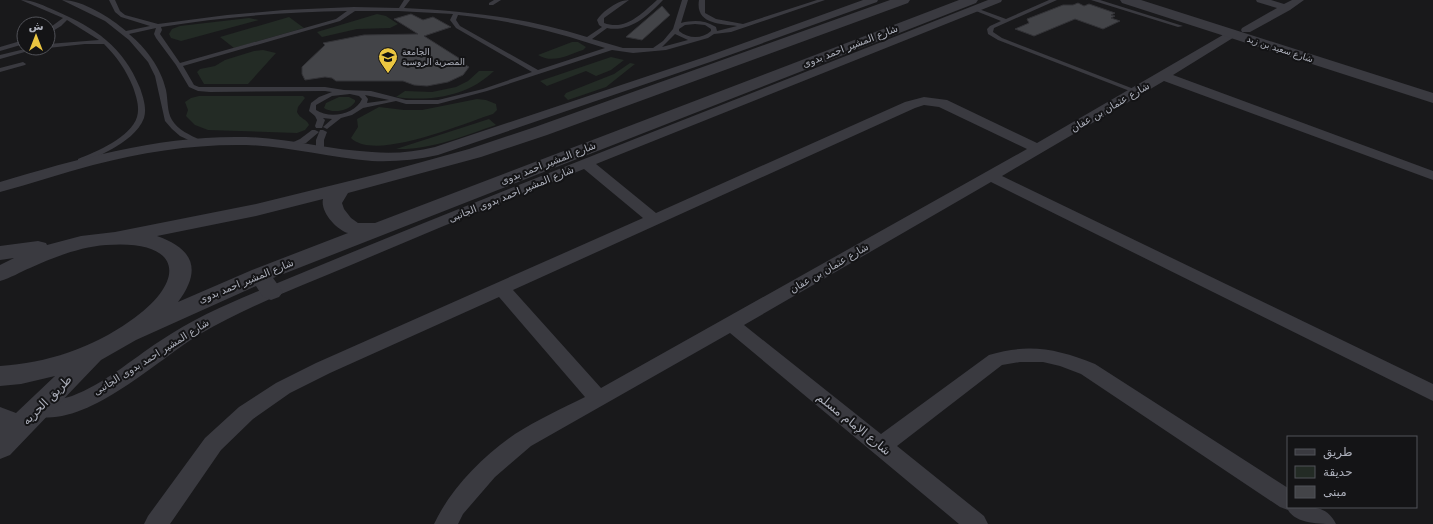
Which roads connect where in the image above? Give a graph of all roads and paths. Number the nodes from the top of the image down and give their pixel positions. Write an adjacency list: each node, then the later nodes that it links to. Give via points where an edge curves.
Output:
1 (24, 0): 27 (lane)
2 (65, 0): 36 (lane, via 95,13)
3 (112, 0): 31 (lane, via 118,12 124,16)
4 (407, 0): 25 (lane)
5 (498, 0): 20 (lane)
6 (626, 0): 33 (lane, via 600,18 601,24)
7 (660, 0): 33 (lane, via 631,24)
8 (676, 0): 9 (lane)
9 (685, 0): 35 (lane)
10 (702, 0): 28 (lane, via 702,14)
11 (822, 0): 32 (lane)
12 (873, 0): 50 (street)
13 (903, 0): 50 (street)
14 (996, 0): 21 (street)
15 (1054, 0): 29 (lane)
16 (1094, 0): 22 (lane)
17 (1127, 0): 22 (street, شارع سعيد بن زيد)
18 (1261, 0): 23 (street)
19 (1300, 0): 23 (street, شارع عثمان بن عفان)
20 (491, 4)
21 (972, 4): 29 (lane); 68 (street, شارع المشير احمد بدوى)
22 (1147, 7): 38 (street, شارع سعيد بن زيد)
23 (1286, 8): 38 (street, شارع عثمان بن عفان)
24 (354, 9): 25 (lane); 31 (lane, via 286,11); 52 (lane, via 338,20)
25 (400, 10): 26 (lane)
26 (456, 13): 40 (lane, via 533,25); 54 (lane, via 453,20 458,27)
27 (67, 17): 34 (lane); 41 (lane)
28 (714, 20): 30 (lane); 32 (lane)
29 (1006, 21): 59 (lane, via 990,29 992,35)
30 (707, 24): 35 (lane, via 690,22); 37 (lane, via 714,28)
31 (156, 25): 36 (lane); 52 (lane, via 159,28 159,38)
32 (745, 25): 37 (lane, via 729,31)
33 (607, 26): 40 (lane)
34 (56, 27)
35 (676, 28): 39 (lane, via 676,32 681,36); 47 (lane)
36 (125, 33): 69 (lane, via 142,50 155,69 162,87 164,110 169,122 181,134)
37 (712, 33): 39 (lane)
38 (1241, 33): 45 (street, شارع سعيد بن زيد); 55 (street, شارع عثمان بن عفان)
39 (697, 38): 47 (lane)
40 (588, 39): 44 (lane)
41 (107, 42): 43 (lane); 75 (lane, via 124,63 136,84 142,108 140,118 136,126 118,141)
42 (16, 44): 46 (lane)
43 (56, 45)
44 (611, 48): 47 (lane, via 632,52); 54 (lane)
45 (1289, 48): 57 (street, شارع سعيد بن زيد); 61 (street, شارع سعيد بن زيد)
46 (0, 49)
47 (655, 50)
48 (16, 53): 49 (lane)
49 (0, 57)
50 (715, 62): 71 (street, via 541,131)
51 (23, 64): 53 (lane)
52 (179, 65): 56 (lane, via 191,86 198,89)
53 (0, 70)
54 (538, 73): 63 (lane, via 446,100 421,103)
55 (1163, 76): 59 (street, شارع عثمان بن عفان); 77 (street)
56 (301, 90): 58 (lane, via 325,89); 62 (lane, via 312,94)
57 (1433, 90)
58 (343, 92): 60 (lane); 62 (lane)
59 (1137, 92): 73 (street, شارع عثمان بن عفان)
60 (356, 93): 63 (lane); 64 (lane, via 364,96)
61 (1433, 98)
62 (316, 101): 65 (lane, via 311,108 314,114)
63 (398, 101): 64 (lane)
64 (363, 106): 66 (lane)
65 (318, 115): 66 (lane); 67 (lane)
66 (340, 116): 67 (lane)
67 (321, 129): 70 (lane, via 303,141); 72 (lane)
68 (635, 137): 74 (street, شارع المشير احمد بدوى الجانبى); 78 (street, شارع المشير احمد بدوى)
69 (197, 142): 70 (street); 75 (street, via 139,149)
70 (291, 145): 72 (street)
71 (472, 147): 72 (street, via 396,157 369,157); 80 (street)
72 (320, 149)
73 (1038, 149): 76 (street, شارع عثمان بن عفان); 81 (street, via 950,106 916,102)
74 (586, 163): 78 (street, شارع المشير احمد بدوى الجانبى); 81 (street)
75 (74, 164): 79 (street)
76 (991, 176): 89 (street, شارع عثمان بن عفان); 93 (street)
77 (1433, 176)
78 (528, 178): 82 (street, شارع المشير احمد بدوى); 87 (street, شارع المشير احمد بدوى الجانبى)
79 (0, 187)
80 (340, 190): 82 (street, via 332,205 344,224 363,230); 83 (street, via 212,220)
81 (654, 219): 88 (street)
82 (379, 229): 87 (street, شارع المشير احمد بدوى)
83 (120, 237): 84 (street); 90 (street, via 158,242 171,249 178,259 181,271 177,285 167,301)
84 (89, 241): 85 (street); 86 (street, via 34,257)
85 (0, 253)
86 (0, 274)
87 (266, 284): 90 (street, شارع المشير احمد بدوى); 95 (street, شارع المشير احمد بدوى الجانبى, via 235,308 166,346 104,389 66,406)
88 (502, 288): 94 (street); 100 (street, via 323,368 284,388 246,413 213,444)
89 (732, 324): 94 (street, شارع عثمان بن عفان); 97 (street, شارع الإمام مسلم)
90 (128, 334): 91 (street)
91 (94, 352): 92 (street, via 49,368); 95 (street, طريق الحريه)
92 (0, 376)
93 (1433, 393)
94 (598, 399): 101 (street, شارع عثمان بن عفان, via 523,440 493,465 455,507)
95 (38, 409): 96 (street, طريق الحريه)
96 (6, 432)
97 (880, 446): 98 (street, via 996,360 1027,353 1044,355 1088,369); 102 (street, شارع الإمام مسلم)
98 (1287, 499)
99 (1300, 508): 103 (street)
100 (156, 524)
101 (446, 524)
102 (976, 524)
103 (1324, 524)

